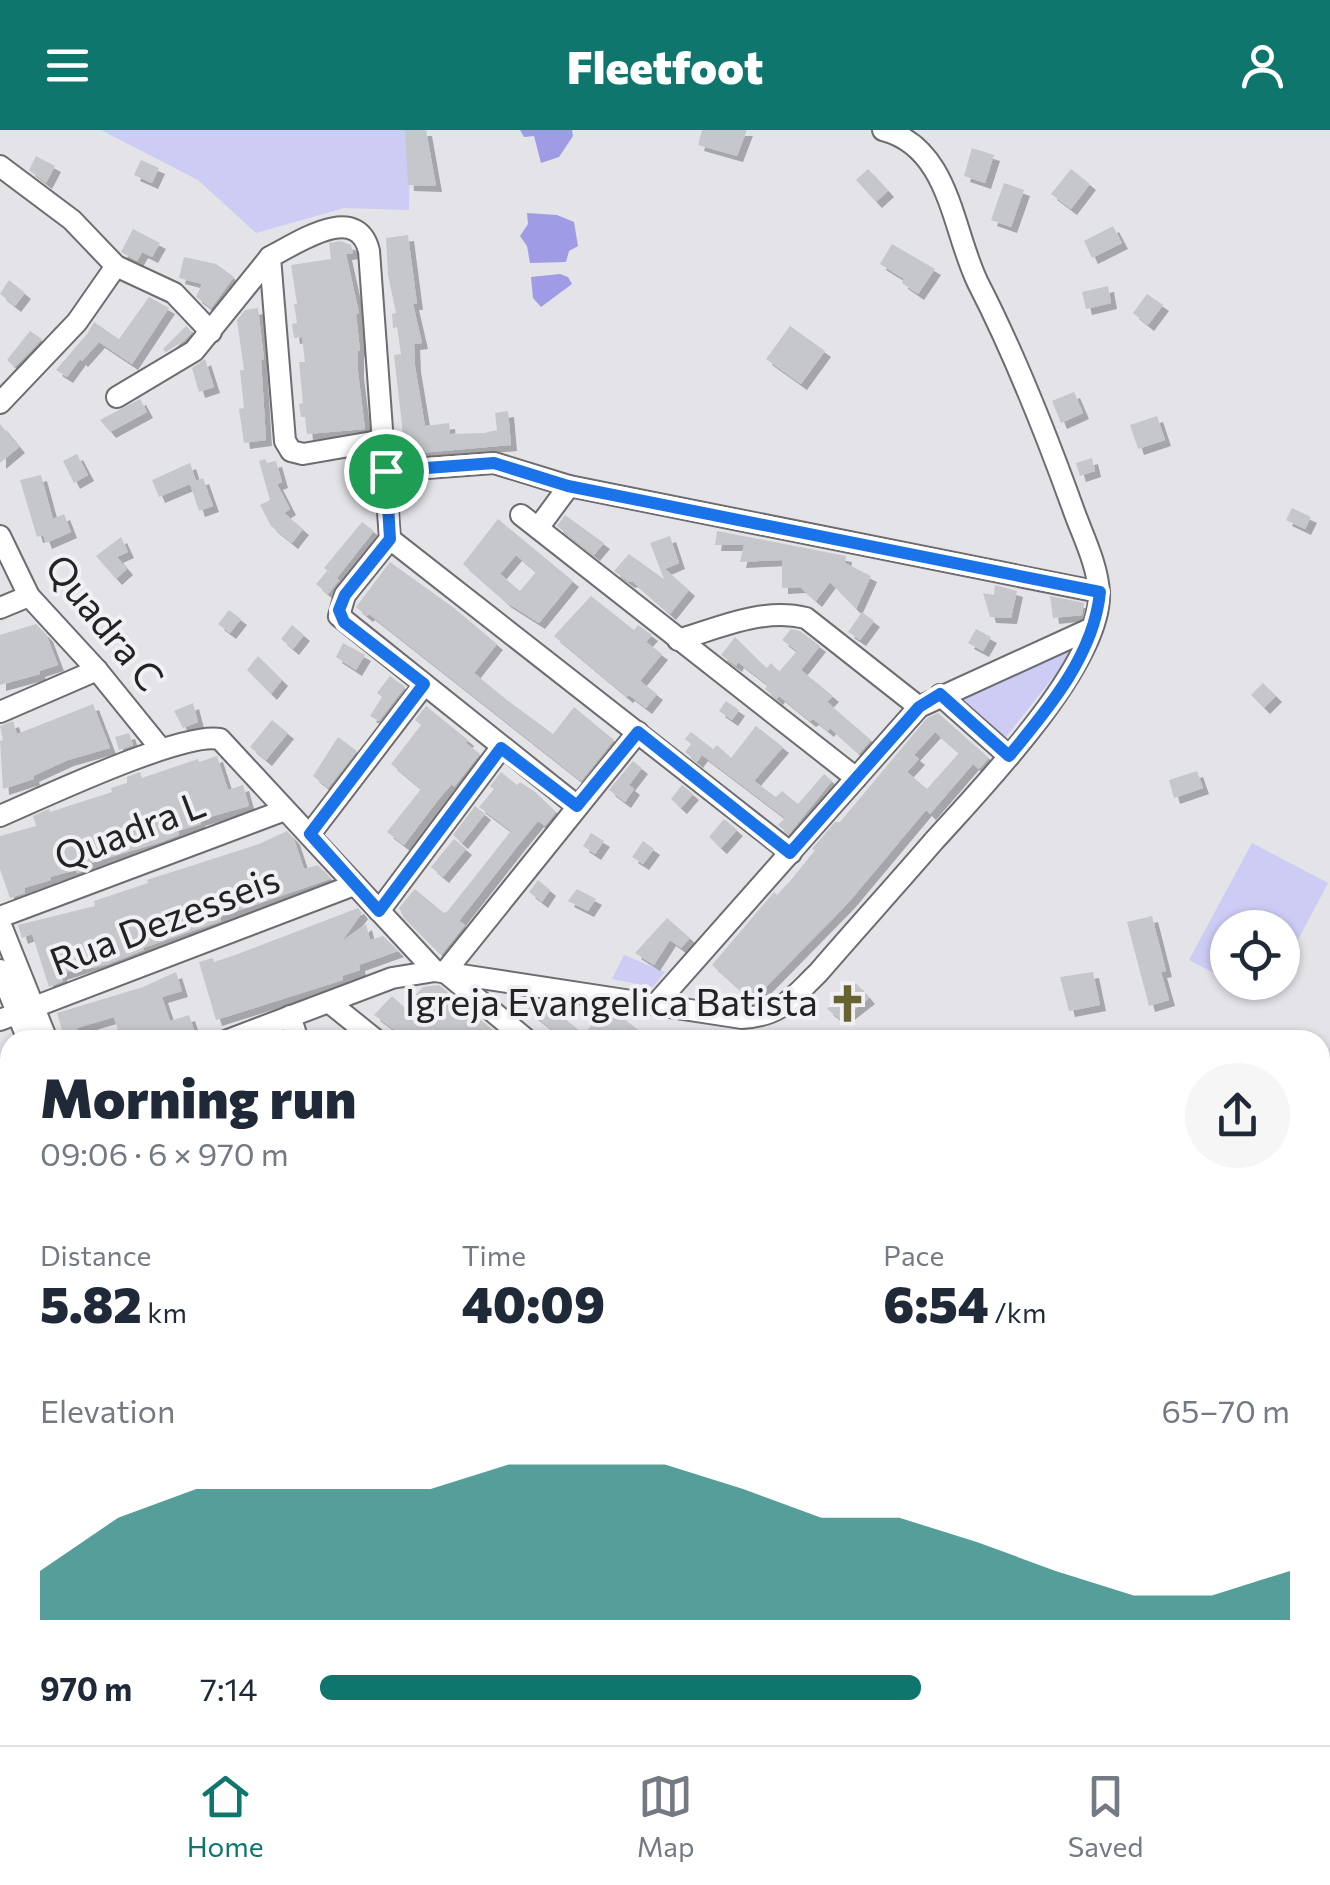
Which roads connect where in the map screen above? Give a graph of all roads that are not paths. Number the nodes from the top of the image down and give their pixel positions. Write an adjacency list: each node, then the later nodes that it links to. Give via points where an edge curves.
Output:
1 (883, 130): 13 (street, via 914,142 939,179 1060,472)
2 (0, 166): 4 (street, via 72,220)
3 (270, 257): 5 (street); 8 (street, via 288,447 303,454); 8 (street, via 342,226 362,233 369,251)
4 (116, 266): 5 (street, via 174,293); 7 (street, via 77,322)
5 (211, 332): 6 (street, via 194,351)
6 (117, 397)
7 (0, 403)
8 (384, 440): 9 (street)
9 (386, 471): 10 (street, via 494,463); 12 (street)
10 (568, 486): 13 (street); 17 (street, via 529,521)
11 (0, 536): 14 (street, Quadra C)
12 (390, 539): 19 (street, via 345,595 339,616); 23 (street)
13 (1100, 592): 16 (street)
14 (28, 596): 15 (street); 18 (street, Quadra C)
15 (0, 608)
16 (1092, 628): 20 (street); 26 (street, via 1066,679)
17 (678, 640): 21 (street, via 752,618 806,618); 27 (street)
18 (97, 670): 22 (street); 25 (street, Quadra C)
19 (424, 684): 24 (street); 31 (street)
20 (940, 694): 21 (street); 26 (street)
21 (919, 707): 27 (street)
22 (0, 712)
23 (638, 732): 28 (street); 32 (street)
24 (501, 748): 28 (street); 34 (street)
25 (160, 749): 29 (street, via 206,736 220,739); 30 (street)
26 (1009, 756): 39 (street, via 779,1010 742,1018)
27 (856, 778): 32 (street)
28 (577, 806): 37 (street)
29 (285, 810): 31 (street); 35 (street, Quadra L)
30 (0, 816)
31 (310, 834): 33 (street)
32 (790, 853): 39 (street)
33 (354, 885): 34 (street); 40 (street, Rua Dezesseis)
34 (379, 911): 37 (street)
35 (0, 920): 40 (street)
36 (0, 970): 40 (street)
37 (440, 971): 38 (street, via 392,978); 39 (street); 45 (street)
38 (330, 1002): 41 (street); 44 (street)
39 (657, 1003)
40 (17, 1014)
41 (290, 1016): 42 (street); 43 (street)
42 (254, 1030)
43 (295, 1030)
44 (364, 1030)
45 (514, 1030)

